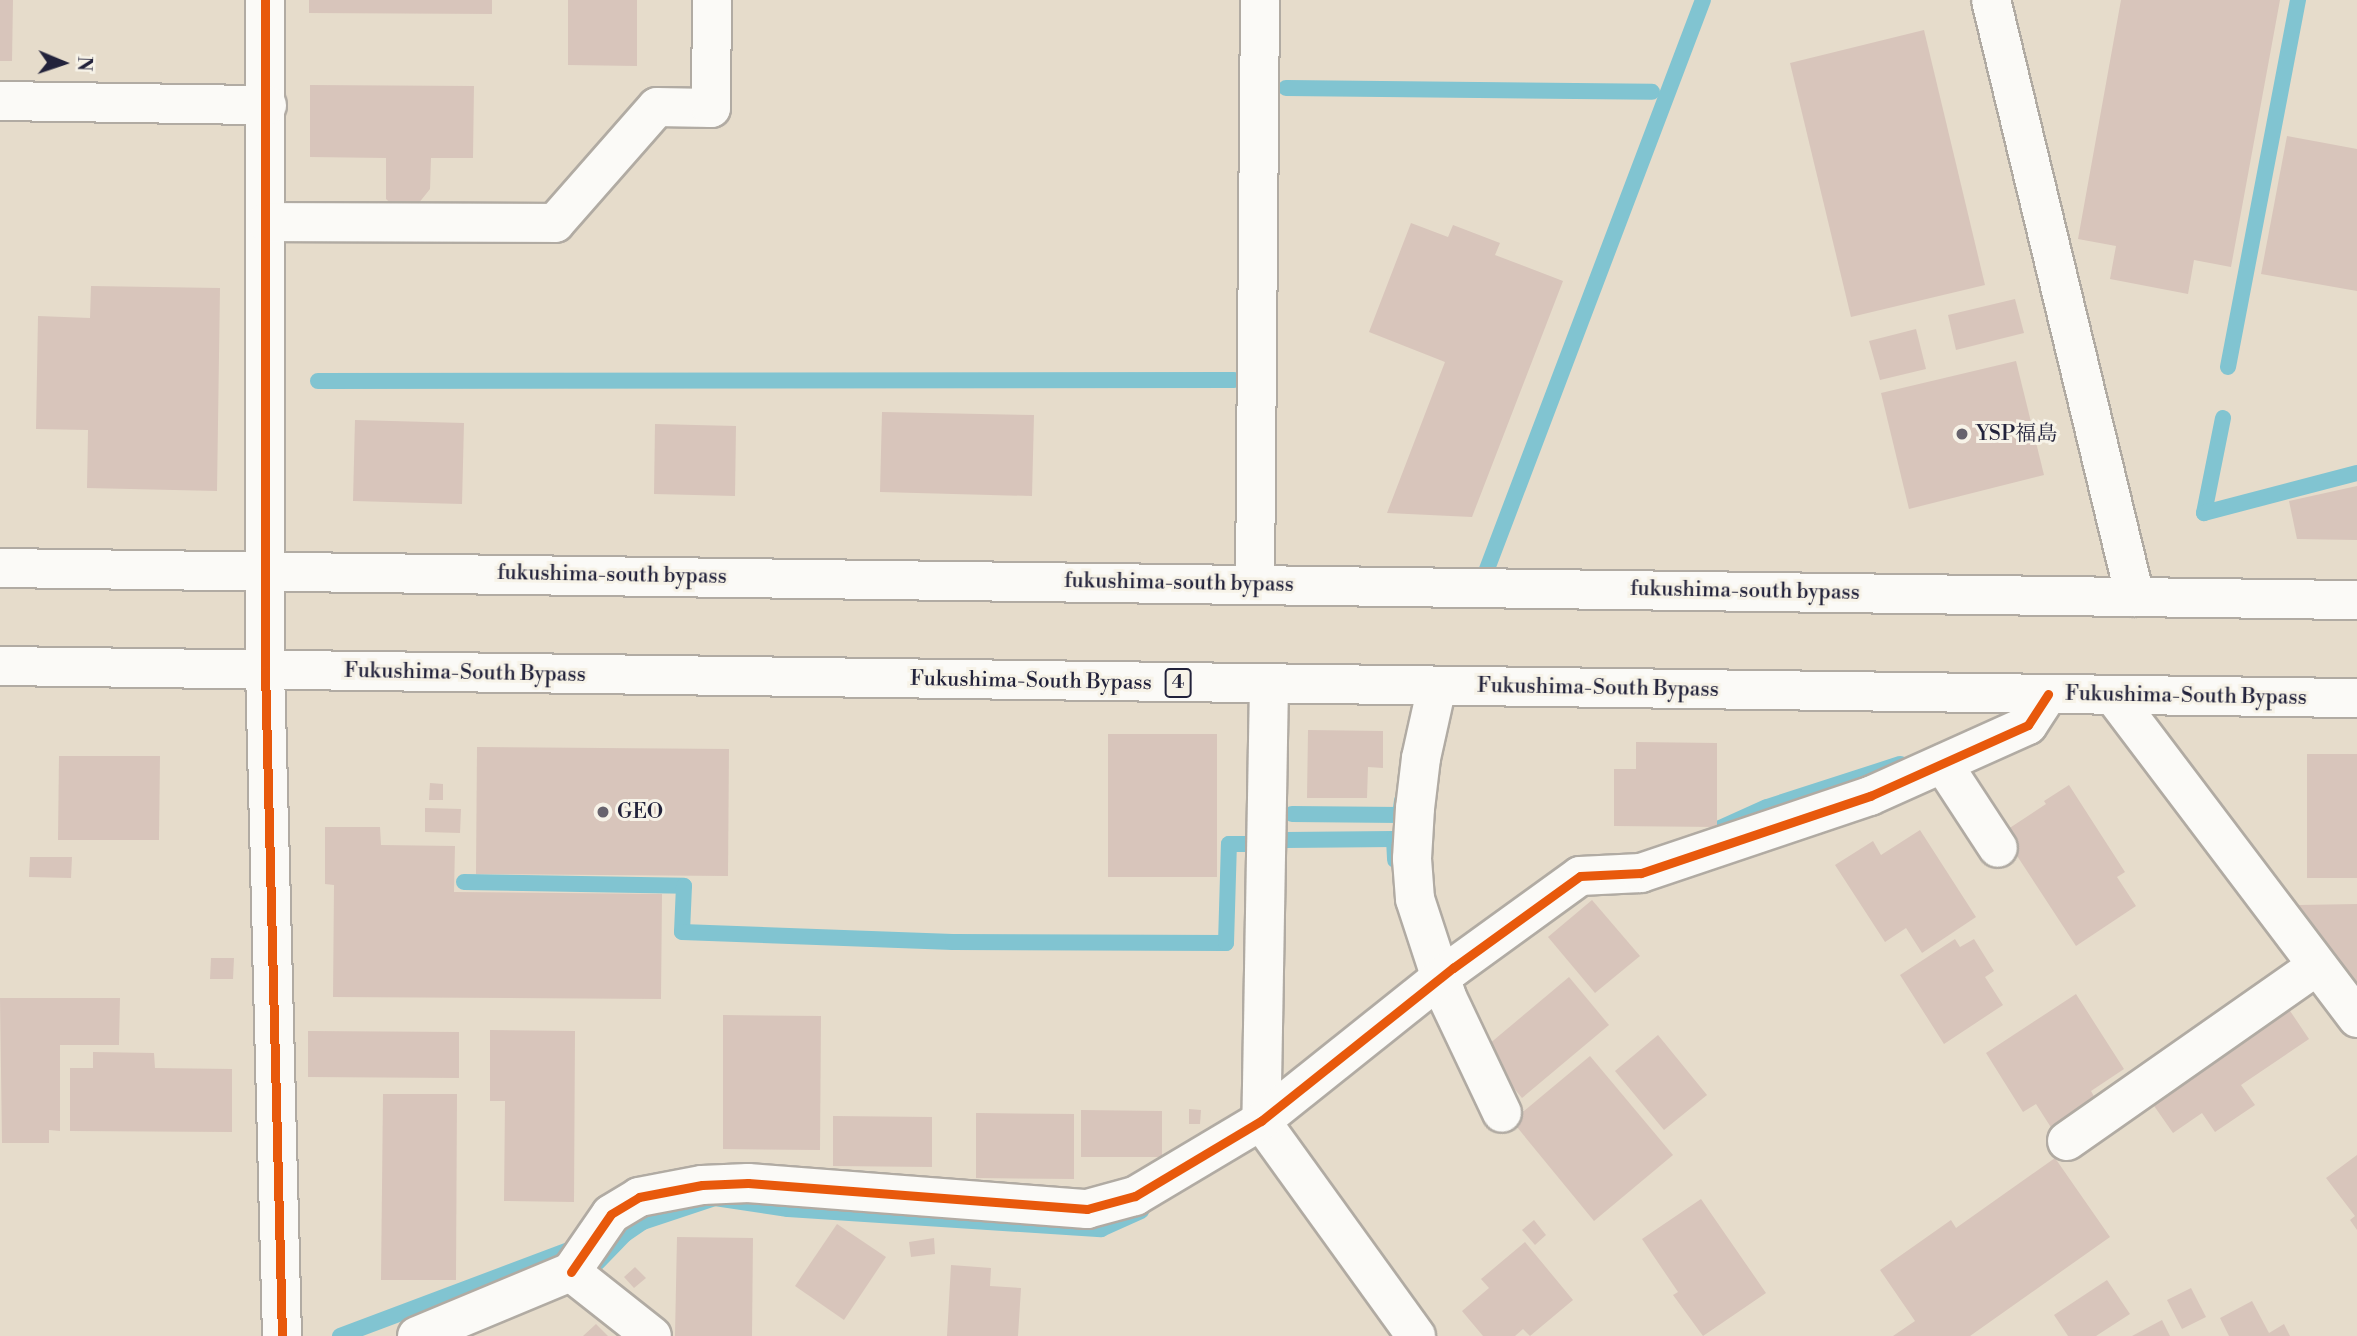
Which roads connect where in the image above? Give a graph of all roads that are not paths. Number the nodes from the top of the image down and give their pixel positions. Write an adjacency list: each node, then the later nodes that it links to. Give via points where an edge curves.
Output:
1 (265, 0): 6 (main road)
2 (712, 0): 7 (main road, via 711,108 657,107 555,223)
3 (1260, 0): 10 (main road)
4 (1991, 0): 11 (main road)
5 (0, 101): 6 (main road)
6 (267, 104): 7 (main road)
7 (266, 222): 9 (main road)
8 (0, 568): 9 (main road, fukushima-south bypass)
9 (266, 570): 10 (main road, fukushima-south bypass); 14 (main road)
10 (1255, 584): 11 (main road, fukushima-south bypass)
11 (2136, 597): 12 (main road, fukushima-south bypass)
12 (2357, 600)
13 (0, 666): 14 (main road, Fukushima-South Bypass / 4)
14 (265, 670): 15 (main road, Fukushima-South Bypass / 4); 29 (main road)
15 (1269, 684): 16 (main road, Fukushima-South Bypass / 4); 26 (main road)
16 (1437, 686): 17 (main road, Fukushima-South Bypass / 4); 23 (main road, via 1421,758 1412,859 1415,899)
17 (2048, 694): 18 (main road, Fukushima-South Bypass / 4); 20 (main road, via 2028,725)
18 (2113, 695): 19 (main road, Fukushima-South Bypass / 4); 22 (main road)
19 (2357, 698)
20 (1943, 764): 21 (main road); 23 (main road, via 1875,807 1641,873 1580,876)
21 (1998, 848)
22 (2318, 966): 24 (main road); 27 (main road)
23 (1441, 978): 25 (main road); 26 (main road)
24 (2357, 1018)
25 (1502, 1113)
26 (1261, 1121): 28 (main road, via 1135,1196 1087,1209 748,1183 702,1185 639,1197 611,1214); 32 (main road)
27 (2067, 1141)
28 (570, 1272): 30 (main road); 31 (main road)
29 (282, 1336)
30 (417, 1336)
31 (652, 1336)
32 (1416, 1336)

